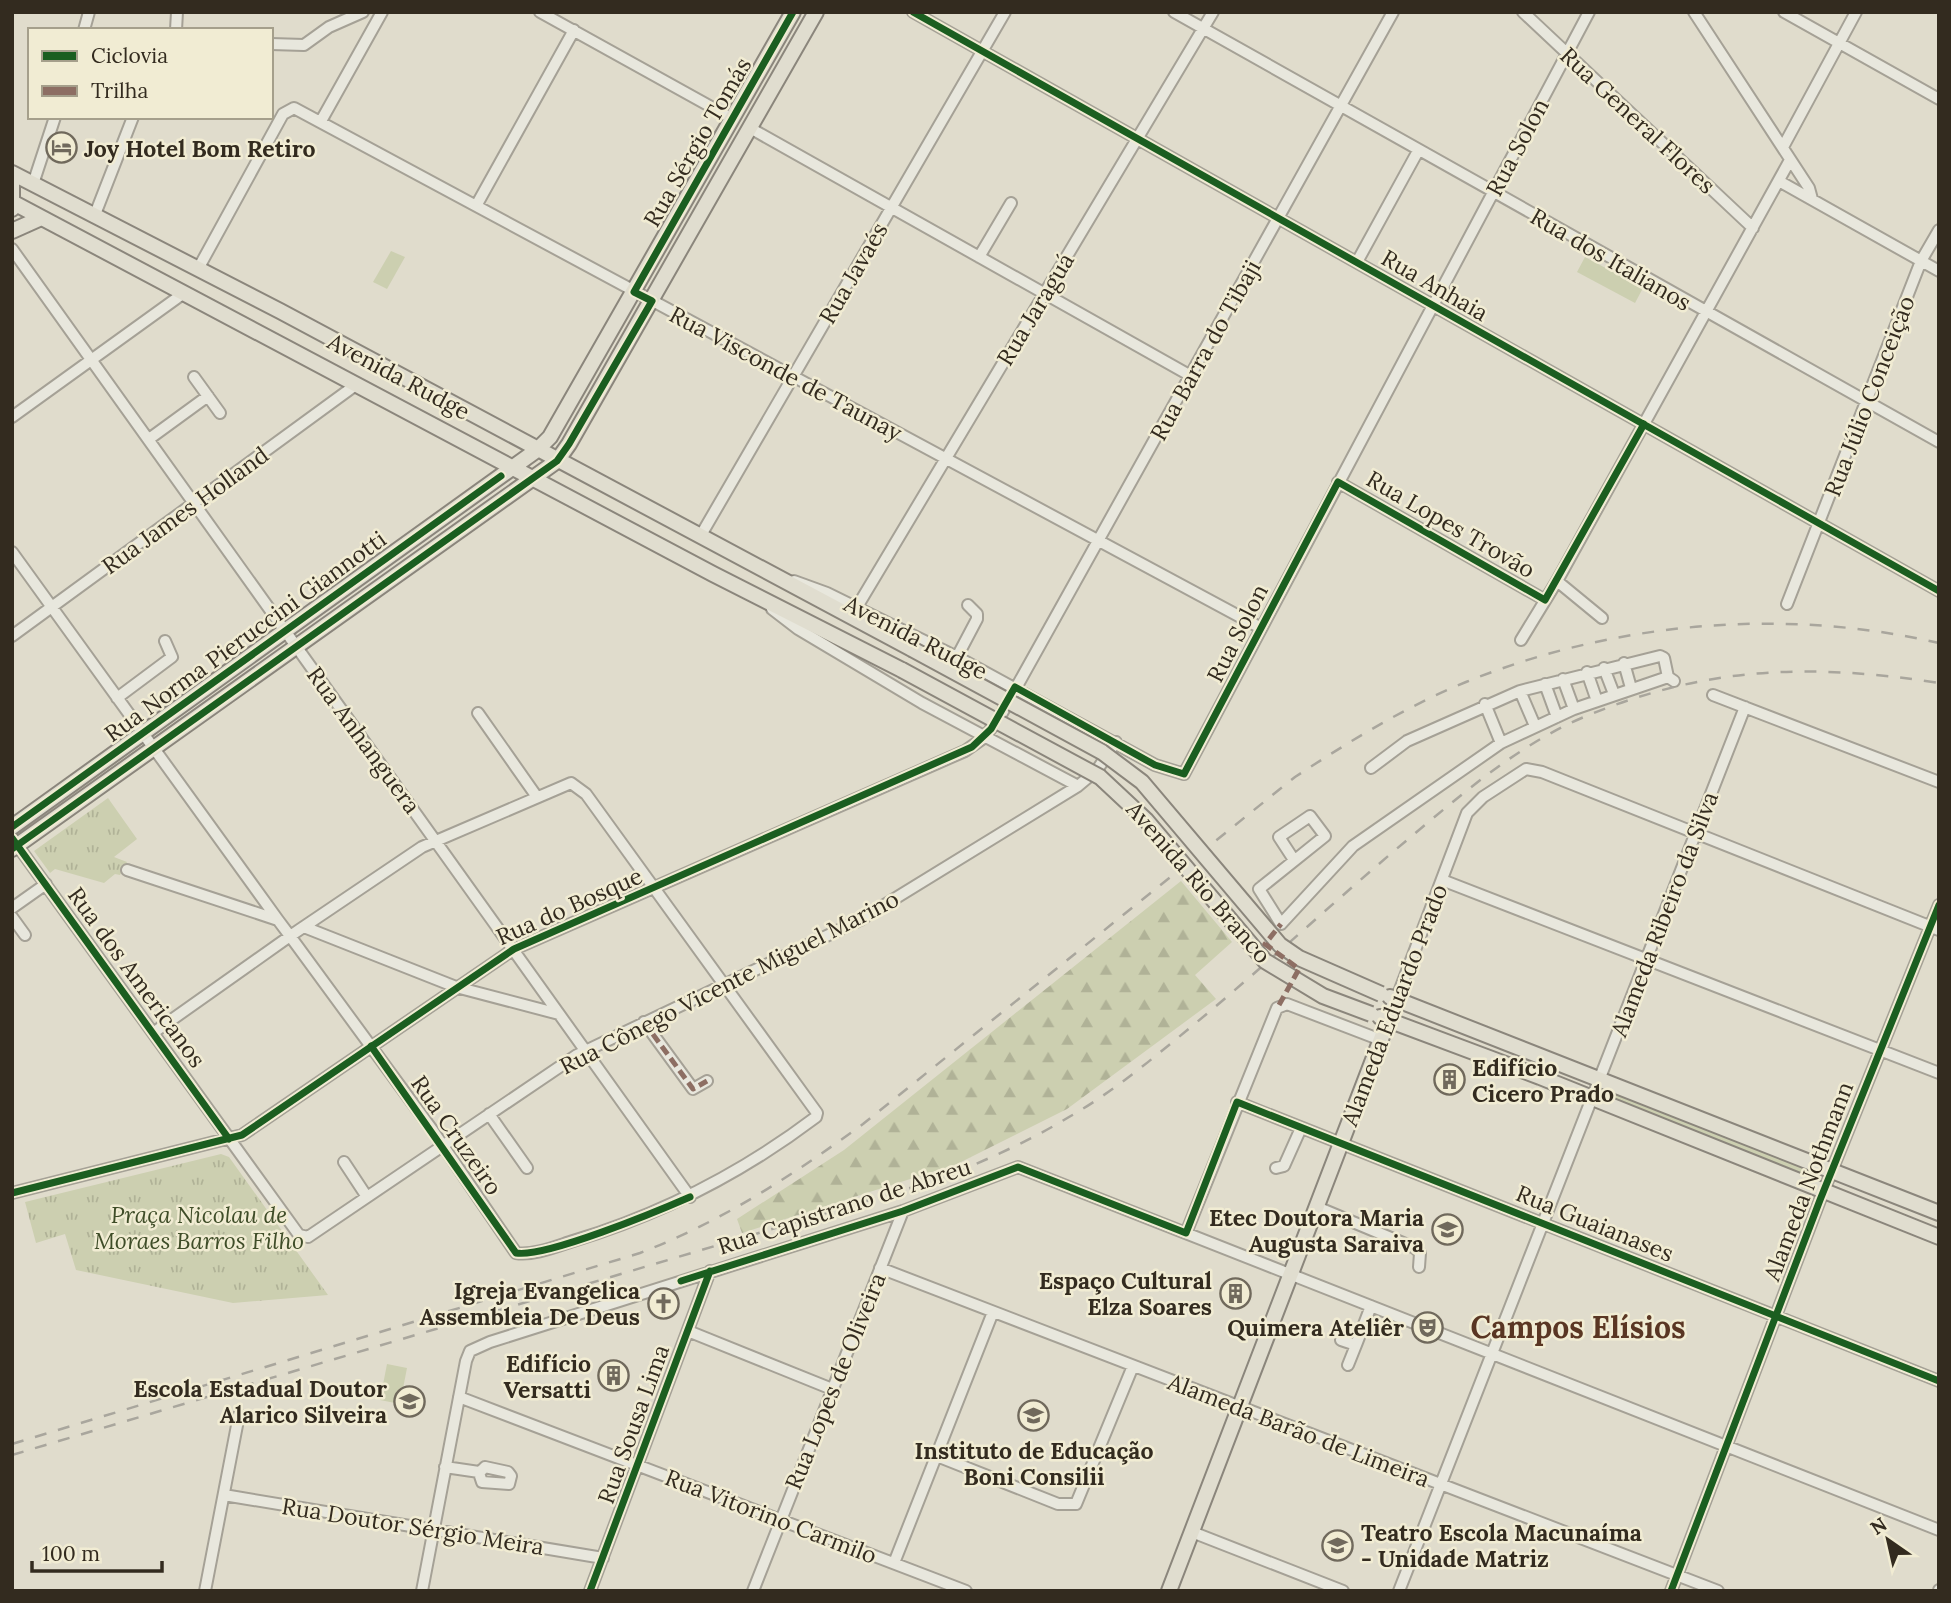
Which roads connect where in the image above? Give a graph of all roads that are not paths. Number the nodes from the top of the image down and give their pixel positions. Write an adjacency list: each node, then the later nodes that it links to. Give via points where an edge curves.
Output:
1 (363, 12): 18 (street, via 329,26 304,45)
2 (382, 12): 27 (street)
3 (540, 12): 17 (street)
4 (793, 12): 26 (main road, Rua Sérgio Tomás)
5 (816, 12): 28 (main road, Rua Sérgio Tomás)
6 (913, 12): 20 (street, Rua Anhaia)
7 (1005, 12): 20 (street, Rua Javaés)
8 (1174, 12): 16 (street, Rua dos Italianos)
9 (1213, 12): 16 (street, Rua Jaraguá)
10 (1394, 12): 23 (street, Rua Barra do Tibaji)
11 (1523, 12): 21 (street, Rua General Flores)
12 (1588, 12): 21 (street, Rua Solon)
13 (1694, 12): 30 (street)
14 (1784, 12): 19 (street)
15 (1856, 12): 19 (street)
16 (1203, 29): 23 (street, Rua dos Italianos); 29 (street, Rua Jaraguá)
17 (574, 30): 26 (street); 41 (street)
18 (273, 44)
19 (1839, 44): 22 (street); 30 (street)
20 (982, 52): 29 (street, Rua Anhaia); 42 (street, Rua Javaés)
21 (1566, 54): 37 (street, Rua Solon); 46 (street, Rua General Flores)
22 (1939, 99)
23 (1340, 106): 31 (street, Rua dos Italianos); 45 (street, Rua Barra do Tibaji)
24 (54, 119): 35 (street)
25 (132, 119): 43 (street)
26 (733, 119): 55 (main road, Rua Sérgio Tomás)
27 (321, 121): 41 (street, Rua Visconde de Taunay); 53 (street, Rua Visconde de Taunay, via 294,107 283,114)
28 (750, 128): 42 (street); 58 (main road, Rua Sérgio Tomás)
29 (1138, 138): 45 (street, Rua Anhaia); 57 (street, Rua Jaraguá)
30 (1783, 147): 32 (street)
31 (1418, 151): 37 (street, Rua dos Italianos); 52 (street)
32 (1790, 160): 34 (street); 38 (street)
33 (12, 173): 35 (main road, Avenida Rudge)
34 (1779, 181): 38 (street); 46 (street)
35 (33, 184): 43 (main road, Avenida Rudge)
36 (12, 185): 40 (main road)
37 (1493, 192): 59 (street, Rua Solon); 60 (street, Rua dos Italianos)
38 (1812, 199): 51 (street)
39 (1011, 203): 50 (street)
40 (13, 204): 44 (main road, Avenida Rudge)
41 (476, 206): 55 (street, Rua Visconde de Taunay)
42 (891, 207): 50 (street); 62 (street, Rua Javaés)
43 (94, 217): 53 (main road, Avenida Rudge)
44 (41, 218): 48 (main road); 56 (main road, Avenida Rudge)
45 (1279, 218): 52 (street, Rua Anhaia); 63 (street, Rua Barra do Tibaji)
46 (1753, 228): 60 (street)
47 (1939, 230): 51 (street, Rua Júlio Conceição)
48 (12, 231)
49 (12, 249): 61 (street, Rua Anhanguera)
50 (979, 257): 57 (street)
51 (1921, 261): 54 (street); 67 (street, Rua Júlio Conceição)
52 (1357, 262): 59 (street, Rua Anhaia)
53 (198, 269): 73 (main road, Avenida Rudge)
54 (1939, 271)
55 (634, 292): 58 (street, Rua Visconde de Taunay); 73 (main road, Rua Sérgio Tomás, via 564,416)
56 (184, 293): 61 (street); 65 (main road, Avenida Rudge)
57 (1044, 294): 63 (street); 74 (street, Rua Jaraguá)
58 (652, 301): 62 (street, Rua Visconde de Taunay); 75 (main road, Rua Sérgio Tomás)
59 (1433, 306): 70 (street, Rua Anhaia); 78 (street, Rua Solon)
60 (1706, 313): 67 (street, Rua dos Italianos); 70 (street)
61 (92, 360): 69 (street); 71 (street, Rua Anhanguera)
62 (792, 376): 74 (street, Rua Visconde de Taunay); 81 (street, Rua Javaés)
63 (1191, 376): 82 (street, Rua Barra do Tibaji)
64 (194, 377): 66 (street)
65 (357, 384): 76 (main road, Avenida Rudge); 79 (street, Rua James Holland)
66 (208, 396): 68 (street); 71 (street)
67 (1867, 401): 72 (street, Rua dos Italianos); 80 (street, Rua Júlio Conceição)
68 (220, 413)
69 (12, 417)
70 (1644, 425): 80 (street, Rua Anhaia); 85 (street)
71 (149, 439): 79 (street, Rua Anhanguera)
72 (1939, 442)
73 (537, 450): 75 (main road, Avenida Rudge); 76 (main road, Rua Norma Pieruccini Giannotti)
74 (946, 459): 82 (street, Rua Visconde de Taunay); 92 (street, Rua Jaraguá)
75 (557, 461): 77 (main road, Rua Norma Pieruccini Giannotti); 81 (main road, Avenida Rudge)
76 (514, 467): 77 (main road, Avenida Rudge); 95 (main road, Rua Norma Pieruccini Giannotti)
77 (532, 476): 87 (main road, Avenida Rudge); 99 (main road, Rua Norma Pieruccini Giannotti)
78 (1338, 482): 88 (street, Rua Lopes Trovão); 94 (street, Rua Solon)
79 (195, 503): 91 (street, Rua James Holland); 95 (street, Rua Anhanguera)
80 (1819, 523): 86 (street, Rua Anhaia); 89 (street, Rua Júlio Conceição)
81 (701, 535): 84 (main road, Avenida Rudge)
82 (1097, 539): 94 (street, Rua Visconde de Taunay); 110 (street, Rua Barra do Tibaji)
83 (12, 552): 91 (street, Rua Cruzeiro)
84 (784, 580): 92 (street, Avenida Rudge); 100 (main road, Avenida Rudge)
85 (1557, 581): 88 (street); 93 (street)
86 (1939, 591)
87 (757, 596): 105 (main road, Avenida Rudge); 124 (street, Avenida Rudge, via 798,629)
88 (1545, 600): 97 (street)
89 (1787, 604)
90 (968, 605): 101 (street, via 977,619)
91 (51, 607): 96 (street, Rua James Holland); 115 (street, Rua Cruzeiro)
92 (857, 607): 101 (street, Avenida Rudge)
93 (1602, 618)
94 (1261, 628): 128 (street, Rua Solon, via 1189,768 1180,774)
95 (286, 631): 99 (street, Rua Anhanguera); 123 (main road, Rua Norma Pieruccini Giannotti)
96 (12, 636)
97 (1521, 640)
98 (165, 641): 115 (street, via 172,657)
99 (296, 645): 127 (main road, Rua Norma Pieruccini Giannotti); 135 (street, Rua Anhanguera)
100 (912, 649): 156 (main road, Avenida Rio Branco, bridge, via 1128,770 1280,945)
101 (957, 657): 110 (street, Avenida Rudge)
102 (1646, 660): 103 (street); 108 (street); 108 (street, via 1664,658 1671,679)
103 (1624, 663): 104 (street); 111 (street)
104 (1604, 668): 106 (street); 113 (street)
105 (902, 670): 158 (main road, Avenida Rio Branco, bridge, via 1100,776 1146,820 1265,961 1323,996)
106 (1587, 672): 107 (street); 116 (street)
107 (1563, 679): 109 (street); 119 (street)
108 (1652, 681): 111 (street)
109 (1545, 684): 112 (street); 121 (street)
110 (1015, 687): 124 (street, Rua do Bosque); 125 (street, Avenida Rudge)
111 (1631, 688): 113 (street)
112 (1520, 691): 117 (street); 122 (street)
113 (1614, 694): 116 (street)
114 (1713, 695): 118 (street)
115 (117, 698): 123 (street, Rua Cruzeiro)
116 (1597, 701): 119 (street)
117 (1485, 704): 126 (street); 129 (street, via 1407,741)
118 (1745, 707): 130 (street); 134 (street, Alameda Ribeiro da Silva)
119 (1574, 709): 121 (street)
120 (478, 713): 132 (street)
121 (1557, 717): 122 (street)
122 (1535, 726): 126 (street)
123 (144, 733): 127 (street, Rua Cruzeiro); 133 (main road, Rua Norma Pieruccini Giannotti)
124 (985, 737): 131 (street, Avenida Rudge); 141 (street, Rua do Bosque, via 965,751)
125 (1116, 742): 128 (street, Avenida Rudge); 131 (street, Rua Cônego Vicente Miguel Marino)
126 (1501, 743): 137 (street, via 1353,846 1281,925 1259,889)
127 (155, 747): 136 (main road, Rua Norma Pieruccini Giannotti); 145 (street, Rua Cruzeiro)
128 (1155, 765)
129 (1371, 768)
130 (1939, 782)
131 (1078, 786): 153 (street, Rua Cônego Vicente Miguel Marino, via 870,915)
132 (537, 797): 135 (street); 141 (street, via 575,785)
133 (12, 827)
134 (1695, 834): 139 (street, Alameda Eduardo Prado, via 1524,769 1467,813); 147 (street, Alameda Eduardo Prado); 151 (street, Alameda Ribeiro da Silva)
135 (437, 841): 146 (street, via 411,853); 150 (street, Rua Anhanguera)
136 (14, 844): 140 (street, Rua dos Americanos)
137 (1294, 860)
138 (127, 870): 145 (street)
139 (1442, 880): 151 (street); 156 (street, Alameda Eduardo Prado)
140 (46, 884): 143 (street); 160 (street, Rua dos Americanos)
141 (652, 889): 150 (street, Rua do Bosque); 153 (street)
142 (1939, 905): 147 (street, Alameda Nothmann)
143 (12, 908)
144 (12, 917): 148 (street)
145 (278, 920): 149 (street, Rua Cruzeiro)
146 (304, 927): 149 (street); 154 (street)
147 (1935, 928): 163 (street, Alameda Nothmann)
148 (25, 935)
149 (290, 936): 160 (street); 162 (street, Rua Cruzeiro)
150 (514, 949): 152 (street, Rua do Bosque); 157 (street, Rua Anhanguera)
151 (1647, 960): 163 (street); 166 (street, Alameda Ribeiro da Silva)
152 (481, 970): 154 (street, Rua do Bosque); 155 (street, via 474,983)
153 (722, 986): 159 (street, Rua Cônego Vicente Miguel Marino); 182 (street, via 817,1117)
154 (456, 987): 155 (street); 162 (street, Rua do Bosque)
155 (483, 996): 157 (street)
156 (1396, 1000): 158 (main road, Alameda Eduardo Prado); 166 (main road, Avenida Rio Branco)
157 (559, 1014): 164 (street, Rua Anhanguera)
158 (1388, 1020): 161 (main road, Alameda Eduardo Prado); 168 (main road, Avenida Rio Branco)
159 (644, 1022): 164 (street, Rua Cônego Vicente Miguel Marino); 167 (street, via 694,1089)
160 (153, 1033): 172 (street, Rua dos Americanos)
161 (1381, 1040): 169 (street, via 1287,1004 1279,1005); 173 (main road, Alameda Eduardo Prado)
162 (371, 1046): 172 (street, Rua do Bosque); 174 (street, Rua Cruzeiro)
163 (1881, 1049): 165 (street); 178 (street, Alameda Nothmann)
164 (586, 1050): 170 (street, Rua Cônego Vicente Miguel Marino); 182 (street, Rua Anhanguera)
165 (1939, 1073)
166 (1601, 1078): 168 (street, Alameda Ribeiro da Silva); 178 (main road, Avenida Rio Branco)
167 (707, 1081)
168 (1592, 1098): 179 (main road, Avenida Rio Branco); 186 (street, Alameda Ribeiro da Silva)
169 (1237, 1102): 171 (street, Rua Guaianases); 187 (street)
170 (489, 1114): 174 (street, Rua Cônego Vicente Miguel Marino); 176 (street)
171 (1301, 1128): 173 (street, Rua Guaianases); 177 (street, via 1284,1167)
172 (229, 1139): 180 (street, Rua do Bosque); 188 (street, Rua dos Americanos)
173 (1341, 1143): 183 (main road, Alameda Eduardo Prado); 186 (street, Rua Guaianases)
174 (443, 1145): 181 (street, Rua Cônego Vicente Miguel Marino); 182 (street, Rua Cruzeiro, via 516,1253 565,1244)
175 (344, 1162): 181 (street)
176 (527, 1168)
177 (1276, 1168)
178 (1832, 1170): 179 (street, Alameda Nothmann); 185 (main road, Avenida Rio Branco)
179 (1825, 1189): 189 (main road, Avenida Rio Branco); 196 (street, Alameda Nothmann)
180 (12, 1192)
181 (367, 1197): 188 (street, Rua Cônego Vicente Miguel Marino, via 308,1237)
182 (690, 1198)
183 (1317, 1207): 190 (street, via 1415,1248 1420,1253); 193 (main road, Alameda Eduardo Prado)
184 (903, 1211): 187 (street, Rua Capistrano de Abreu, via 1018,1167); 191 (street, Rua Lopes de Oliveira); 192 (street, Rua Capistrano de Abreu)
185 (1939, 1213)
186 (1543, 1223): 196 (street, Rua Guaianases); 200 (street, Alameda Ribeiro da Silva)
187 (1186, 1233): 193 (street)
188 (299, 1235)
189 (1939, 1237)
190 (1419, 1267)
191 (880, 1268): 195 (street, Alameda Barão de Limeira); 204 (street, Rua Lopes de Oliveira)
192 (710, 1271): 197 (street, Rua Sousa Lima); 205 (street, Rua Capistrano de Abreu, via 468,1352)
193 (1291, 1275): 194 (street); 206 (main road, Alameda Eduardo Prado)
194 (1371, 1306): 199 (street); 200 (street)
195 (993, 1312): 202 (street, Alameda Barão de Limeira); 209 (street)
196 (1776, 1316): 203 (street, Rua Guaianases, via 1845,1348); 208 (street, Alameda Nothmann)
197 (688, 1331): 204 (street); 210 (street, Rua Sousa Lima)
198 (1341, 1340): 199 (street)
199 (1356, 1345): 201 (street)
200 (1492, 1353): 208 (street); 213 (street, Alameda Ribeiro da Silva)
201 (1349, 1364)
202 (1133, 1366): 206 (street, Alameda Barão de Limeira); 209 (street, via 1076,1504 1058,1503)
203 (1939, 1381)
204 (832, 1389): 215 (street, Rua Lopes de Oliveira)
205 (459, 1397): 210 (street, Rua Vitorino Carmilo); 211 (street)
206 (1240, 1407): 213 (street, Alameda Barão de Limeira); 218 (main road, Alameda Eduardo Prado)
207 (239, 1415): 214 (street)
208 (1726, 1446): 217 (street); 221 (street, Alameda Nothmann)
209 (937, 1456): 220 (street)
210 (638, 1466): 215 (street, Rua Vitorino Carmilo); 219 (street, Rua Sousa Lima)
211 (445, 1467): 212 (street); 216 (street)
212 (479, 1472)
213 (1440, 1485): 221 (street, Alameda Barão de Limeira); 229 (street, Alameda Ribeiro da Silva)
214 (224, 1495): 216 (street, Rua Doutor Sérgio Meira); 222 (street)
215 (780, 1518): 220 (street, Rua Vitorino Carmilo); 225 (street, Rua Lopes de Oliveira)
216 (433, 1530): 219 (street, Rua Doutor Sérgio Meira); 223 (street)
217 (1939, 1530)
218 (1192, 1532): 227 (main road, Alameda Eduardo Prado); 228 (street)
219 (603, 1558): 224 (street, Rua Sousa Lima)
220 (894, 1563): 226 (street, Rua Vitorino Carmilo)
221 (1676, 1576): 230 (street, Alameda Nothmann); 231 (street, Alameda Barão de Limeira)
222 (205, 1591)
223 (422, 1591)
224 (590, 1591)
225 (752, 1591)
226 (966, 1591)
227 (1169, 1591)
228 (1343, 1591)
229 (1399, 1591)
230 (1671, 1591)
231 (1718, 1591)

